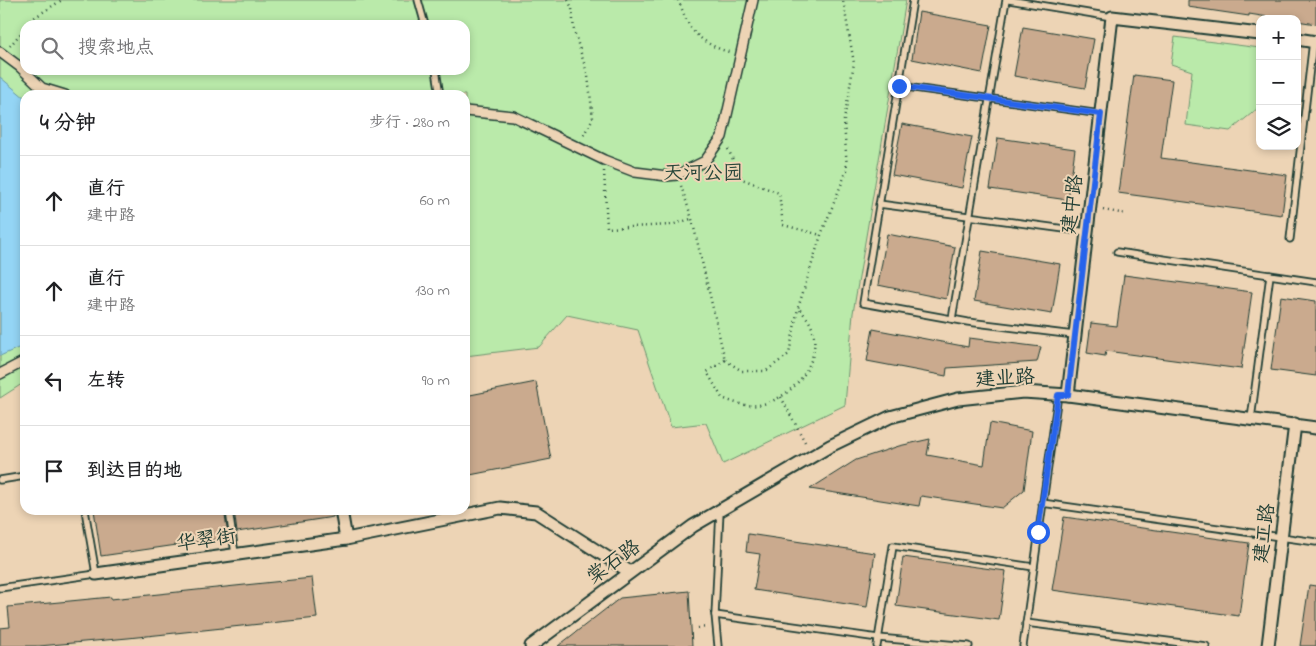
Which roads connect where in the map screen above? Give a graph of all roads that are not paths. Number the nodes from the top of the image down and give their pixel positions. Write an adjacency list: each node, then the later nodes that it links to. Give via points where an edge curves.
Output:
1 (418, 0): 7 (lane)
2 (753, 0): 19 (street, via 722,137 705,161 678,175 635,172 513,116)
3 (913, 0): 15 (lane)
4 (1006, 0): 18 (lane)
5 (1009, 0): 6 (lane)
6 (1112, 16): 8 (street); 20 (street, 建中路)
7 (424, 20)
8 (1256, 34)
9 (1301, 39): 10 (street)
10 (1314, 41): 24 (lane)
11 (2, 53): 12 (street)
12 (20, 67)
13 (28, 75): 16 (street)
14 (437, 75): 17 (lane)
15 (899, 86): 18 (lane); 21 (lane)
16 (49, 90)
17 (439, 90)
18 (989, 98): 20 (lane); 22 (lane)
19 (470, 112)
20 (1101, 114): 23 (street, 建中路)
21 (879, 204): 22 (lane); 28 (lane, via 863,303)
22 (970, 216): 23 (lane); 28 (lane)
23 (1086, 232): 29 (street, 建中路)
24 (1290, 239)
25 (1117, 252): 26 (lane)
26 (1270, 275): 27 (lane); 33 (lane)
27 (1316, 282)
28 (952, 319): 29 (lane)
29 (1074, 335): 32 (street, 建中路)
30 (20, 364): 31 (street)
31 (0, 374)
32 (1063, 395): 33 (street, 建业路); 38 (lane, 建中路); 39 (street, 建业路, via 1023,392 958,399 890,417 812,456)
33 (1251, 419): 34 (street, 建业路)
34 (1295, 424): 35 (street, 建业路); 45 (street, 建工路)
35 (1316, 428)
36 (20, 477): 37 (lane)
37 (0, 480)
38 (1042, 503): 45 (lane); 49 (lane, 建中路)
39 (720, 510): 50 (street, 棠石路); 53 (lane)
40 (470, 514): 50 (street, 华翠街, via 500,508 536,512)
41 (86, 515): 51 (lane)
42 (230, 515): 48 (lane)
43 (342, 515): 46 (street)
44 (465, 515): 46 (street, 华翠街)
45 (1281, 537): 47 (lane); 62 (street, 建工路)
46 (346, 539): 48 (street, 华翠街)
47 (1316, 542)
48 (235, 554): 51 (street, 华翠街)
49 (1034, 567): 54 (lane, 建中路); 55 (lane, via 894,546)
50 (630, 572): 56 (street, 棠石路)
51 (96, 574): 52 (lane)
52 (0, 588)
53 (715, 615): 55 (lane); 57 (lane)
54 (1026, 624): 60 (lane, 建中路); 61 (lane)
55 (878, 638): 58 (lane); 59 (lane)
56 (531, 646)
57 (718, 646)
58 (877, 646)
59 (969, 646)
60 (1023, 646)
61 (1206, 646)
62 (1268, 646)

